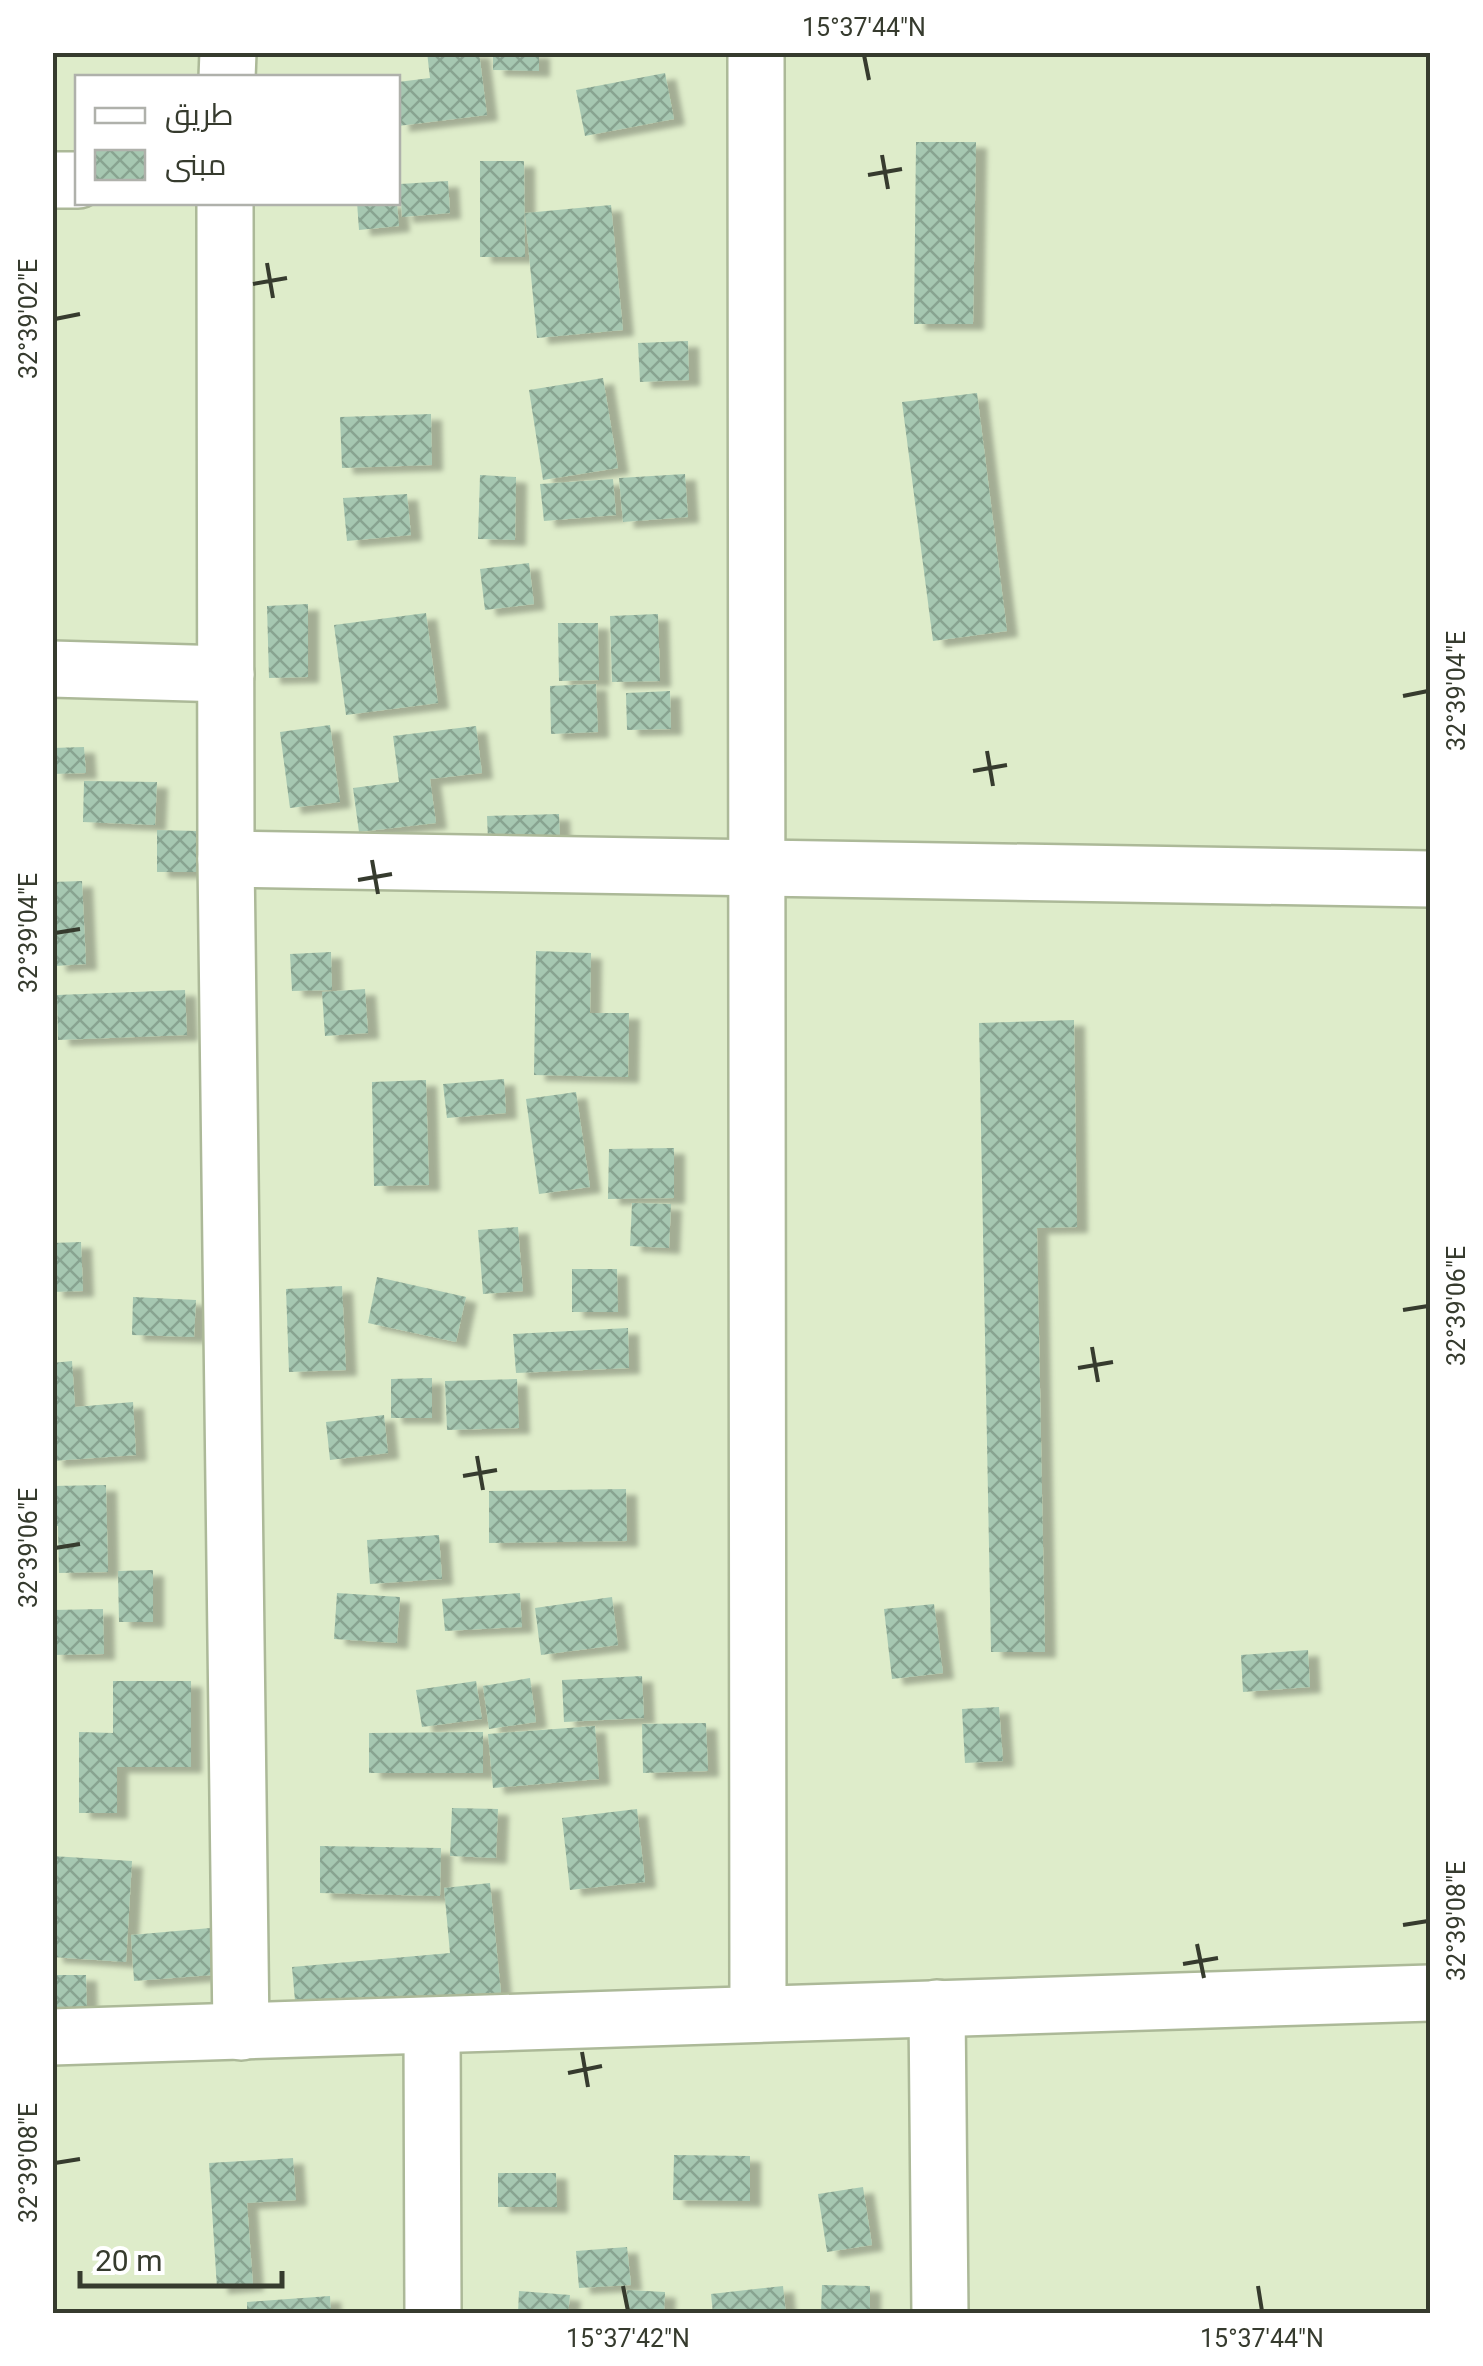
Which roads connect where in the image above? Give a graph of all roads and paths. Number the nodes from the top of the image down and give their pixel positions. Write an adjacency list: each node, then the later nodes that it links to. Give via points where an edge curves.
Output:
1 (756, 52): 6 (street)
2 (226, 205): 4 (street)
3 (52, 669): 4 (street)
4 (226, 674): 5 (street)
5 (226, 859): 6 (street); 12 (street)
6 (756, 868): 7 (street); 10 (street)
7 (1430, 879)
8 (1430, 1992): 9 (street)
9 (937, 2008): 10 (street); 15 (street)
10 (758, 2014): 11 (street)
11 (432, 2026): 12 (street); 14 (street)
12 (242, 2032): 13 (street)
13 (52, 2037)
14 (433, 2314)
15 (940, 2314)

